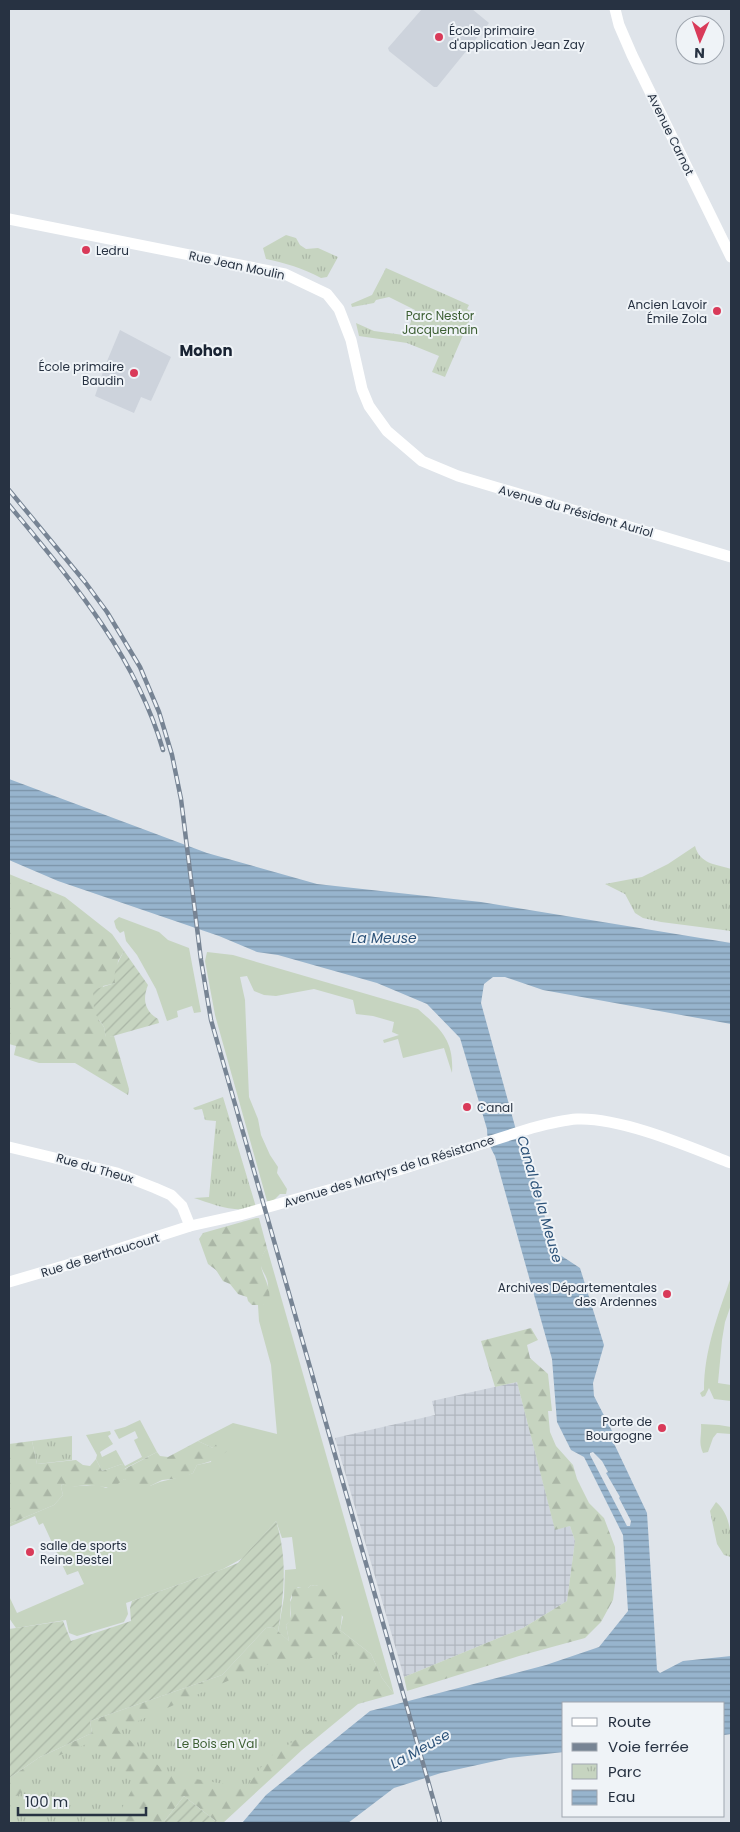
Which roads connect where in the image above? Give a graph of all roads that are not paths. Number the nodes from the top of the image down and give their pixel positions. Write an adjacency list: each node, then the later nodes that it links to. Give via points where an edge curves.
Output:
1 (615, 9): 3 (main road, Avenue Carnot, via 632,55)
2 (9, 219): 4 (main road, Rue Jean Moulin, via 285,274 327,294 343,318 369,406 387,431)
3 (731, 257)
4 (422, 461): 5 (main road, Avenue du Président Auriol, via 458,476)
5 (731, 557)
6 (9, 1147): 8 (main road, Rue du Theux, via 116,1173 155,1188 171,1195 182,1206)
7 (731, 1163): 8 (main road, Avenue des Martyrs de la Résistance, via 619,1124 579,1119 532,1128 245,1214)
8 (190, 1226): 9 (main road, Rue de Berthaucourt)
9 (9, 1282)

